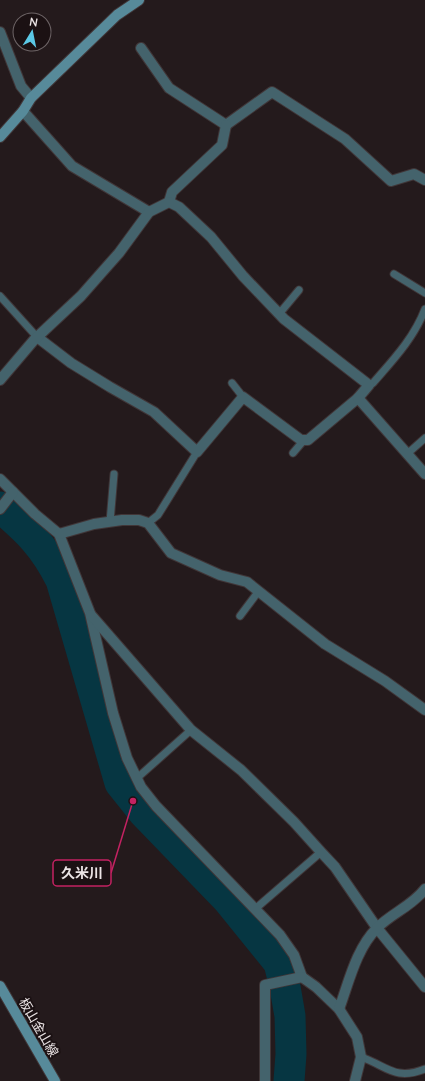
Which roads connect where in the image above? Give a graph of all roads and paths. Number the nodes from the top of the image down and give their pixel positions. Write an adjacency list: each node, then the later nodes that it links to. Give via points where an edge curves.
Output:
1 (139, 0): 4 (main road, via 117,15)
2 (0, 32): 4 (street, via 21,86)
3 (141, 48): 6 (street, via 169,88)
4 (31, 98): 5 (main road)
5 (23, 111): 7 (main road); 10 (street, via 72,166)
6 (226, 125): 8 (street, via 272,92 345,139 391,181 414,174); 9 (street, via 222,145 172,192)
7 (0, 137)
8 (425, 180)
9 (169, 202): 10 (street); 16 (street, via 179,207 211,237)
10 (149, 212): 17 (street, via 119,253 81,296)
11 (394, 274): 13 (lane)
12 (299, 290): 16 (lane)
13 (425, 293)
14 (0, 296): 17 (lane)
15 (425, 309): 20 (lane, via 414,332 401,350)
16 (279, 314): 20 (street)
17 (37, 337): 18 (street); 25 (street, via 71,363 154,412)
18 (0, 380)
19 (232, 383): 21 (lane)
20 (369, 385): 22 (street)
21 (243, 397): 24 (street); 25 (street)
22 (358, 398): 24 (street, via 308,440); 27 (street)
23 (425, 438): 27 (lane)
24 (304, 440): 26 (lane)
25 (197, 452): 34 (lane, via 158,515)
26 (293, 453)
27 (407, 454): 29 (street)
28 (114, 474): 33 (lane)
29 (425, 474)
30 (0, 479): 31 (street)
31 (11, 495): 32 (street); 35 (street)
32 (0, 509)
33 (110, 522): 34 (street, via 138,520); 35 (street)
34 (148, 523): 36 (street, via 171,553 220,574 247,582)
35 (59, 534): 37 (street)
36 (258, 592): 38 (lane); 39 (street, via 325,644 385,681)
37 (90, 613): 40 (street); 41 (street, via 113,713)
38 (240, 616)
39 (425, 710)
40 (191, 730): 41 (lane); 42 (street, via 241,770)
41 (136, 779): 44 (street, via 156,806)
42 (321, 852): 44 (lane); 45 (street, via 335,867)
43 (425, 890): 45 (street, via 417,900)
44 (255, 909): 46 (street, via 280,935 294,955)
45 (377, 928): 48 (street); 49 (street, via 361,950)
46 (302, 977): 49 (street); 53 (street, via 265,985)
47 (0, 986): 52 (main road, 板山金山線)
48 (425, 987)
49 (339, 1010): 50 (street, via 357,1037)
50 (361, 1057): 51 (lane, via 400,1074); 54 (street)
51 (425, 1068)
52 (55, 1081)
53 (265, 1081)
54 (355, 1081)

